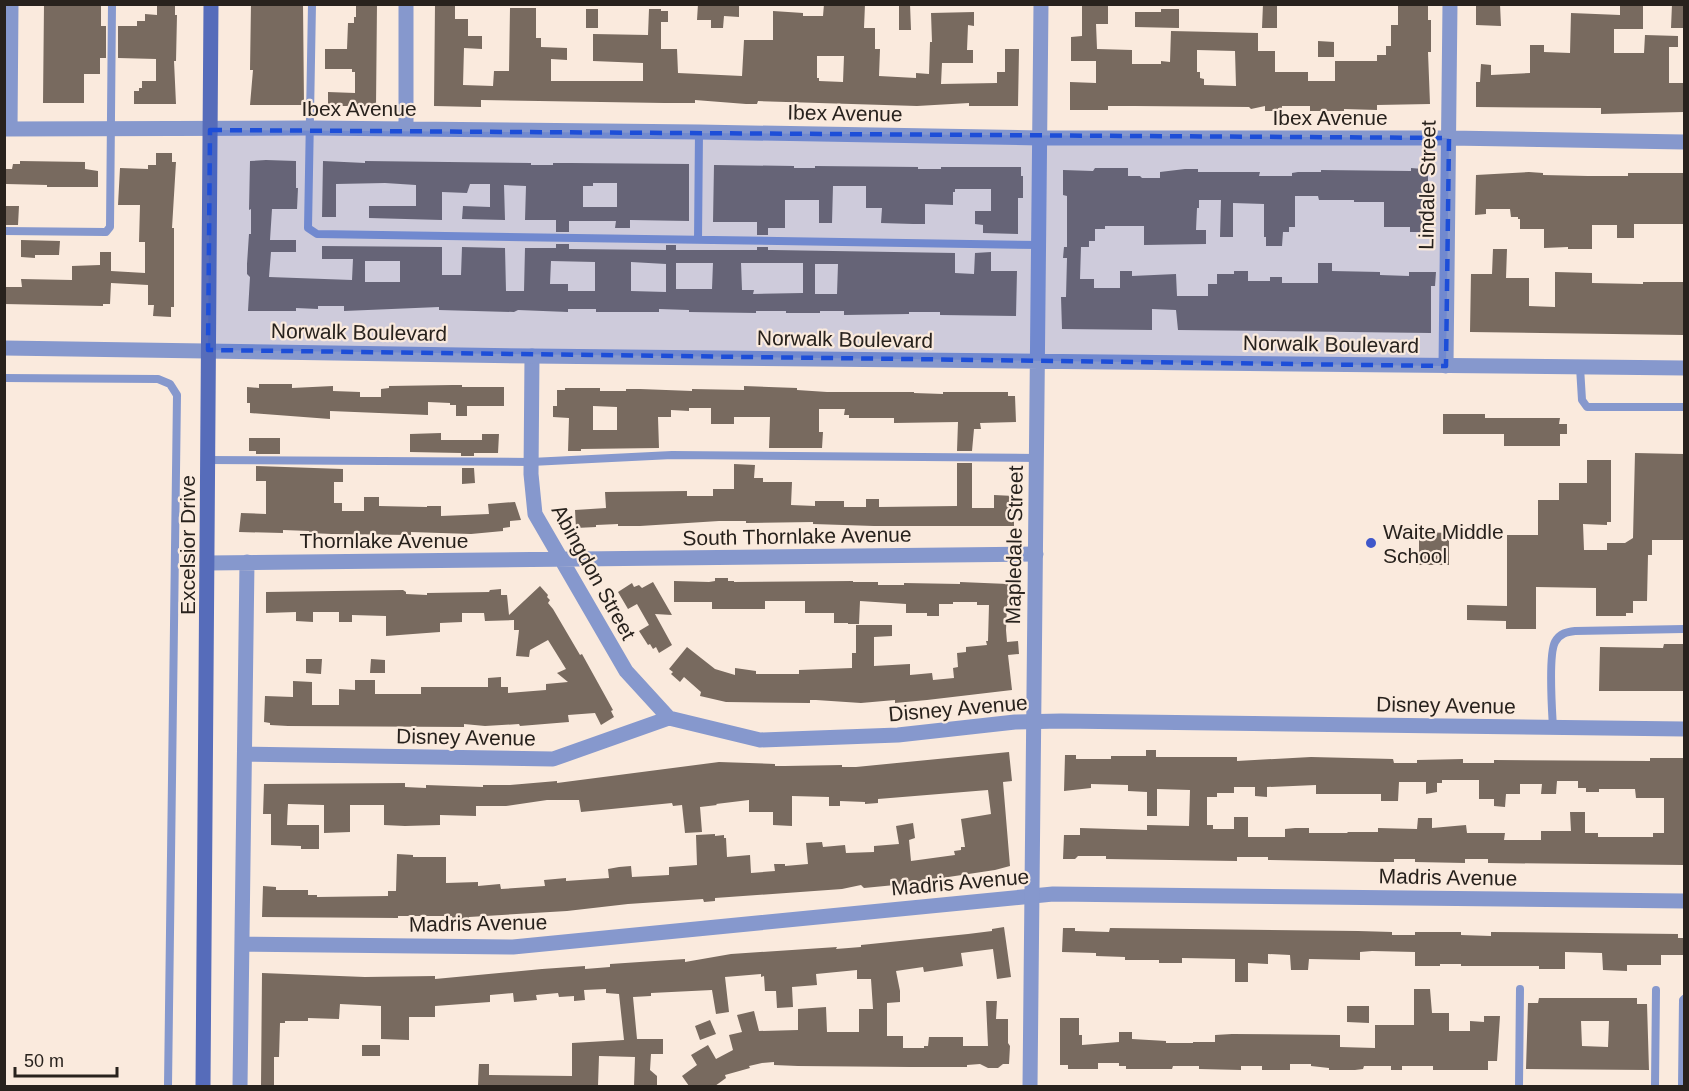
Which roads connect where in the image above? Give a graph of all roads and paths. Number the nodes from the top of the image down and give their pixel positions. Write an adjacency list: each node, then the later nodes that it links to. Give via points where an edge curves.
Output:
1 (11, 4): 9 (street)
2 (112, 4): 10 (lane)
3 (211, 4): 11 (main road, Excelsior Drive)
4 (312, 4): 8 (lane)
5 (406, 4): 12 (street)
6 (1041, 4): 14 (street, Mapledale Street)
7 (1450, 4): 15 (street, Lindale Street)
8 (311, 128): 11 (street, Ibex Avenue); 12 (street, Ibex Avenue); 18 (lane, via 308,228 317,234)
9 (8, 129): 10 (street, Ibex Avenue)
10 (111, 129): 11 (street, Ibex Avenue); 17 (lane, via 110,227 106,231)
11 (210, 129): 21 (main road, Excelsior Drive)
12 (406, 129): 13 (street, Ibex Avenue)
13 (699, 132): 14 (street, Ibex Avenue); 18 (lane)
14 (1040, 138): 15 (street, Ibex Avenue); 19 (street, Mapledale Street)
15 (1449, 138): 16 (street, Ibex Avenue); 24 (street, Lindale Street)
16 (1684, 142)
17 (4, 231)
18 (698, 240): 19 (lane)
19 (1039, 245): 23 (street, Mapledale Street)
20 (4, 348): 21 (street, Norwalk Boulevard)
21 (208, 350): 22 (street, Norwalk Boulevard); 30 (main road, Excelsior Drive)
22 (532, 356): 23 (street, Norwalk Boulevard); 31 (street, Abingdon Street)
23 (1037, 362): 24 (street, Norwalk Boulevard); 29 (street, Mapledale Street)
24 (1446, 366): 25 (street, Norwalk Boulevard)
25 (1581, 367): 26 (street, Norwalk Boulevard); 28 (lane, via 1581,400 1587,407)
26 (1684, 368)
27 (4, 378): 48 (lane, via 158,379 170,384 177,395)
28 (1684, 407)
29 (1036, 458): 31 (lane, via 672,455); 32 (street, Mapledale Street)
30 (208, 460): 31 (lane); 35 (main road, Excelsior Drive)
31 (531, 462): 33 (street, Abingdon Street, via 535,514)
32 (1035, 554): 33 (street, South Thornlake Avenue); 38 (street, Mapledale Street)
33 (560, 560): 34 (street, Thornlake Avenue); 37 (street, Abingdon Street, via 626,671)
34 (247, 562): 35 (street, Thornlake Avenue); 41 (street)
35 (208, 563): 49 (main road, Excelsior Drive)
36 (1684, 629): 39 (lane, via 1562,633 1554,643 1552,662)
37 (669, 718): 38 (street, Disney Avenue, via 760,740 898,735); 41 (street, Disney Avenue, via 553,759)
38 (1034, 721): 39 (street, Disney Avenue); 42 (street, Mapledale Street)
39 (1553, 728): 40 (street, Disney Avenue)
40 (1684, 729)
41 (245, 754): 44 (street)
42 (1032, 896): 43 (street, Madris Avenue); 44 (street, Madris Avenue, via 513,947); 51 (street, Mapledale Street)
43 (1684, 901)
44 (242, 944): 50 (street)
45 (1521, 989): 52 (lane)
46 (1656, 990): 53 (lane)
47 (1684, 999): 54 (lane)
48 (168, 1086)
49 (203, 1086)
50 (240, 1086)
51 (1030, 1086)
52 (1519, 1086)
53 (1655, 1086)
54 (1682, 1086)

